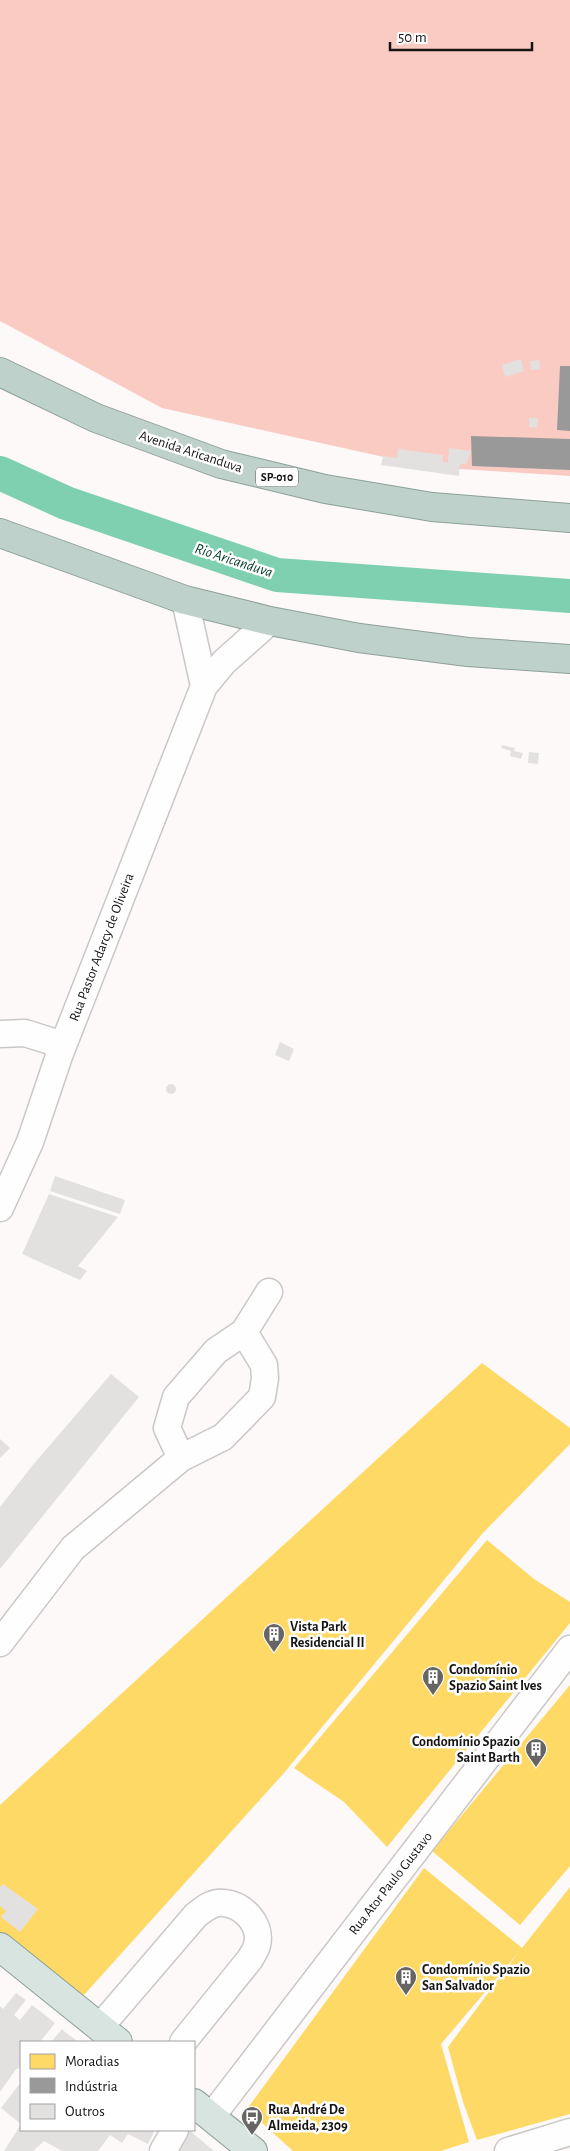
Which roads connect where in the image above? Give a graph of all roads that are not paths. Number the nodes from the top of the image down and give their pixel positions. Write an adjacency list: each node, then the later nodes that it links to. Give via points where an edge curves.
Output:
1 (0, 372): 2 (highway, Avenida Aricanduva / SP-010, via 96,418 221,464 325,489 432,507)
2 (570, 518)
3 (0, 533): 4 (highway)
4 (185, 600): 5 (highway); 7 (street)
5 (270, 621): 6 (highway, via 359,638 468,652); 7 (street, Rua Pastor Adarcy de Oliveira, via 224,662)
6 (570, 659)
7 (204, 686): 9 (street, Rua Pastor Adarcy de Oliveira)
8 (0, 1034): 9 (street, via 25,1033)
9 (63, 1045): 10 (street, Rua Pastor Adarcy de Oliveira, via 30,1142)
10 (0, 1208)
11 (269, 1292): 12 (street)
12 (244, 1332): 13 (street, via 216,1351 176,1396 167,1428); 13 (street, via 264,1364 262,1397 223,1437)
13 (182, 1458): 14 (street, via 73,1548)
14 (0, 1643)
15 (570, 1649): 19 (street, Rua Ator Paulo Gustavo)
16 (0, 1947): 17 (main road)
17 (109, 2035): 18 (street, via 196,1916 209,1905 224,1902 244,1910 256,1927 257,1944 250,1959)
18 (184, 2041)
19 (202, 2110): 23 (main road)
20 (174, 2131): 22 (street)
21 (570, 2132): 24 (street)
22 (164, 2151)
23 (253, 2151)
24 (508, 2151)

